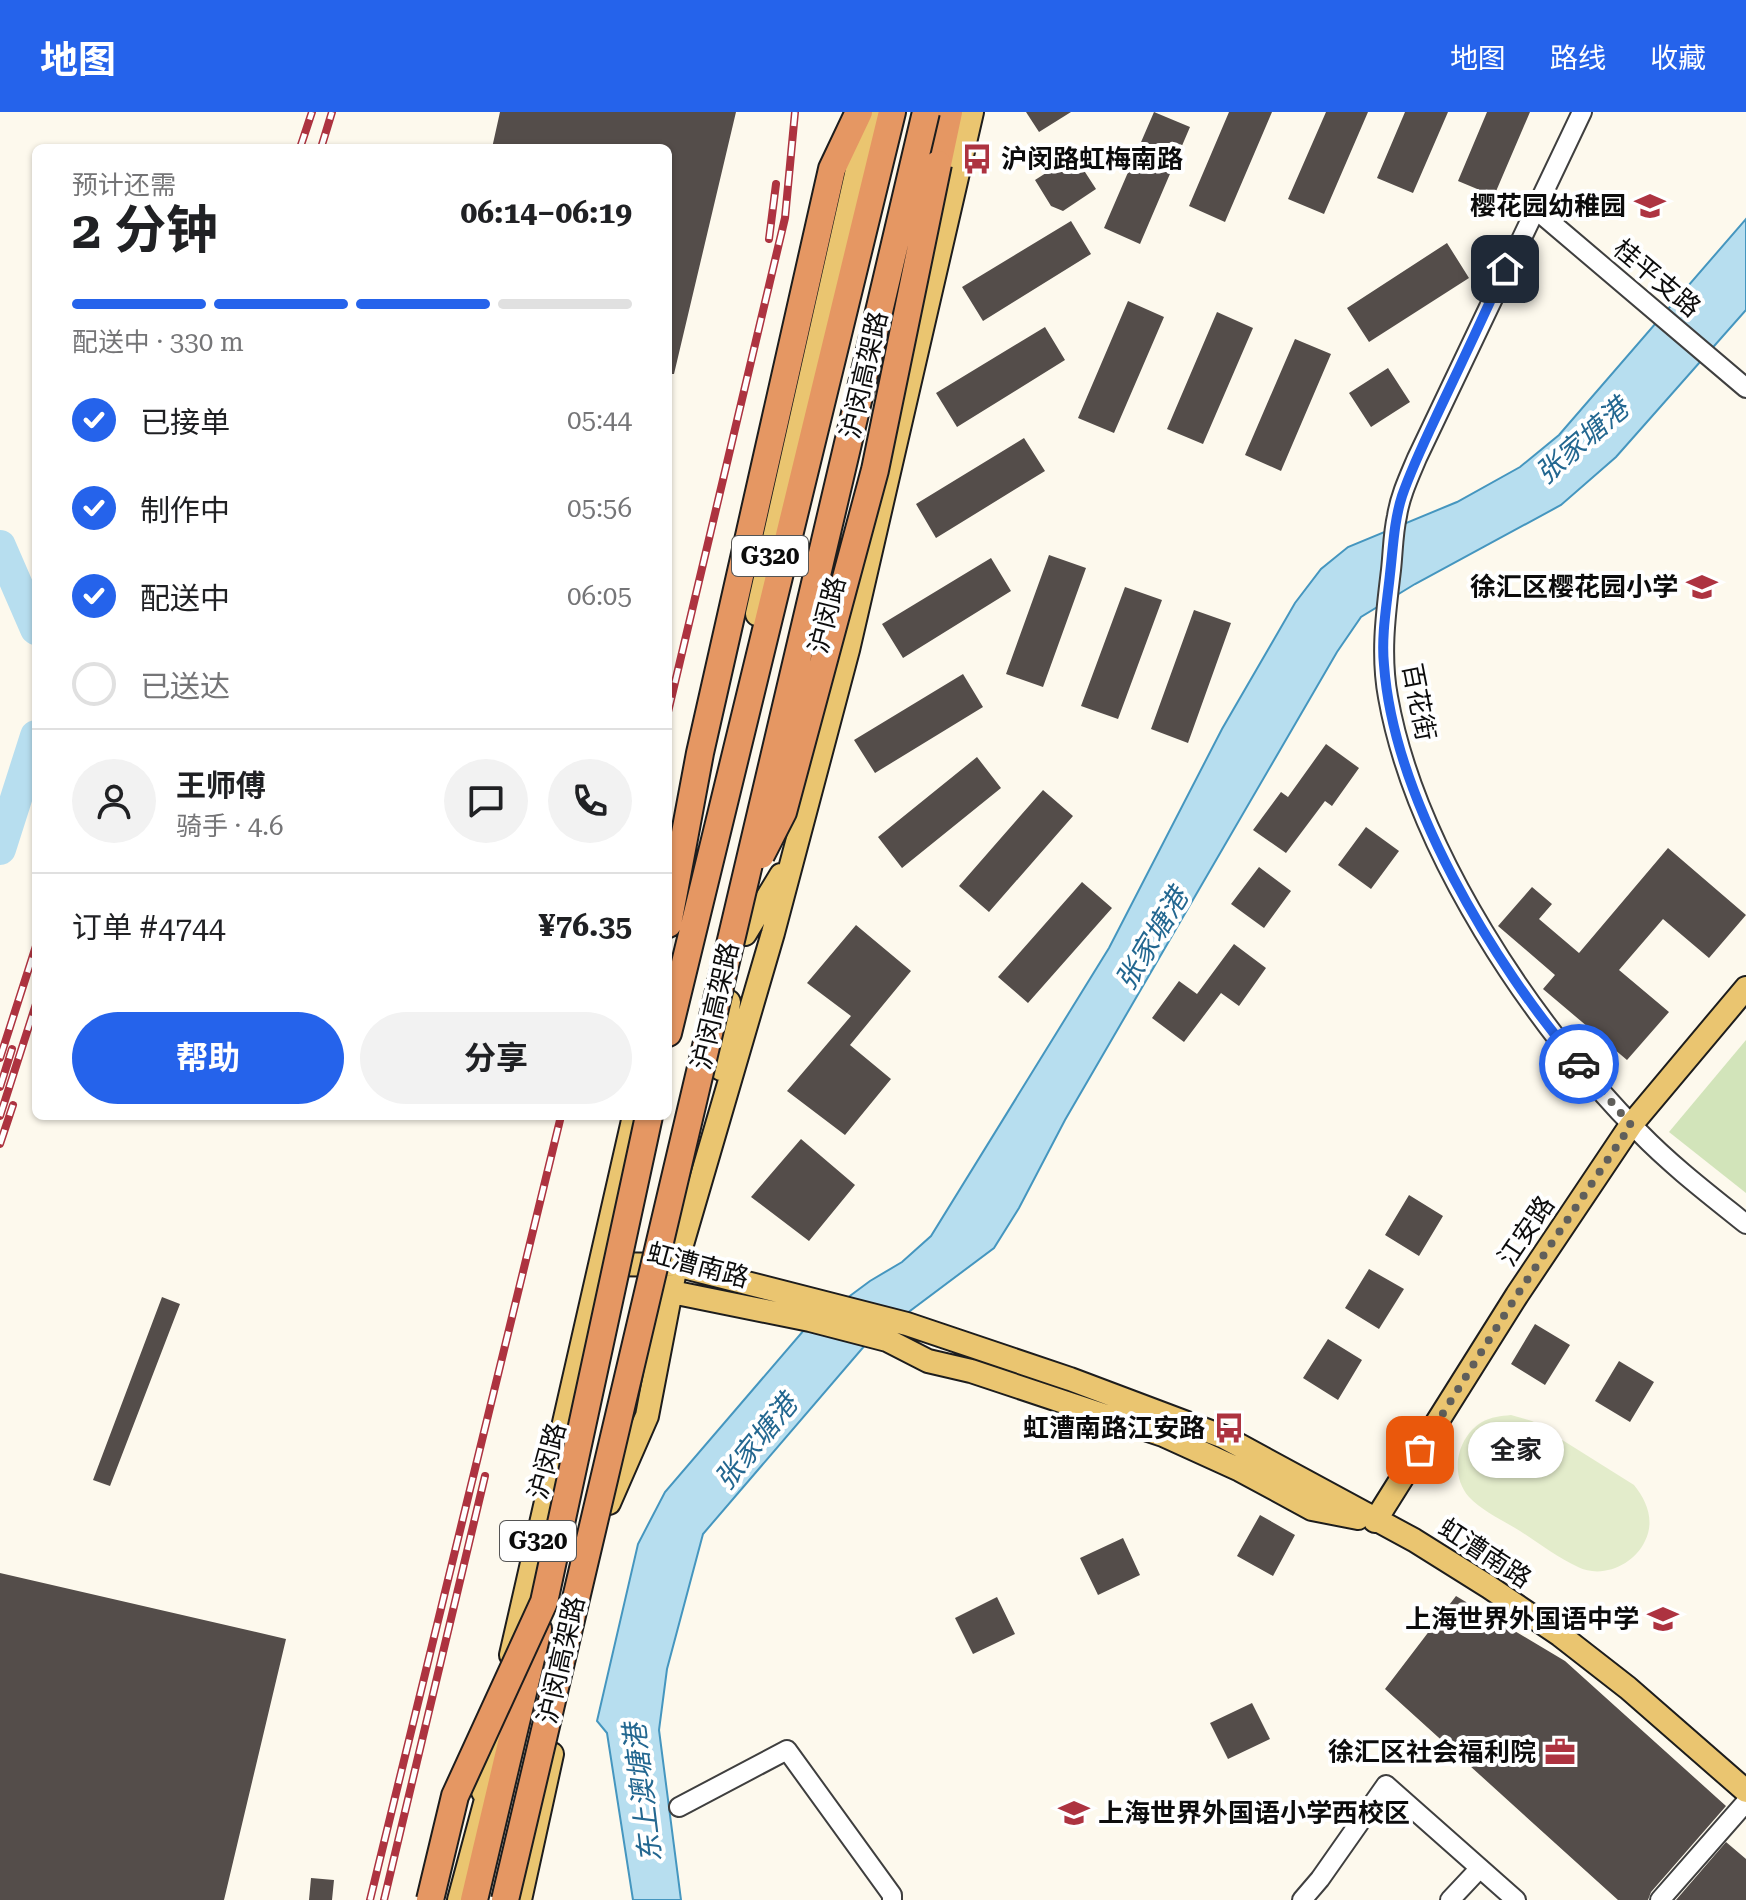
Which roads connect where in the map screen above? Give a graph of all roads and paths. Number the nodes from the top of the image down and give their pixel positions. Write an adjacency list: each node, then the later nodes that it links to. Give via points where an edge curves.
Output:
1 (892, 112): 15 (highway, 沪闵高架路)
2 (1582, 112): 6 (street, 百花街)
3 (945, 113): 5 (highway); 8 (main road, 沪闵路 / G320, via 848,650); 9 (highway, 沪闵高架路, bridge)
4 (868, 117): 10 (highway, via 832,169 700,753); 12 (main road, G320)
5 (929, 160): 9 (highway, bridge, via 875,470 783,812); 11 (main road, 沪闵路 / G320)
6 (1534, 208): 7 (street, 桂平支路); 19 (street, 百花街, via 1417,458 1397,516 1383,662 1396,735 1455,879 1521,990)
7 (1746, 388)
8 (794, 853): 11 (main road); 20 (main road, 沪闵路 / G320)
9 (742, 894): 38 (highway, 沪闵高架路, bridge)
10 (672, 903)
11 (745, 934): 14 (main road, 沪闵路 / G320)
12 (672, 977)
13 (1746, 988): 19 (main road, 江安路)
14 (729, 1002): 20 (main road, 沪闵路 / G320); 23 (main road, 沪闵路 / G320)
15 (672, 1017)
16 (633, 1120): 22 (main road, 沪闵路 / G320)
17 (648, 1120): 27 (highway, 沪闵高架路, bridge)
18 (655, 1120): 24 (main road, 沪闵路)
19 (1631, 1125): 21 (street, 百花街); 26 (main road, 江安路)
20 (715, 1126): 23 (main road, 沪闵路 / G320)
21 (1746, 1224)
22 (601, 1264): 24 (main road, 虹漕南路); 32 (main road, 沪闵路 / G320, via 492,1735)
23 (669, 1264): 24 (main road, 虹漕南路); 25 (main road, 沪闵路 / G320); 26 (main road, 虹漕南路, via 907,1324 1084,1385 1224,1437)
24 (626, 1269): 25 (main road, 虹漕南路); 32 (main road, 沪闵路)
25 (663, 1290): 26 (main road, 虹漕南路, via 887,1340 928,1361 1163,1435 1312,1509); 39 (main road, 沪闵路 / G320, via 647,1416 609,1503)
26 (1375, 1521): 28 (main road, 虹漕南路, via 1414,1540 1560,1635)
27 (544, 1602): 29 (highway, bridge); 37 (highway, 沪闵高架路, bridge)
28 (1746, 1791)
29 (455, 1796): 34 (main road, bridge); 35 (highway, bridge)
30 (1746, 1802): 44 (street)
31 (679, 1807): 40 (street, via 787,1750)
32 (480, 1817): 36 (main road, 沪闵路 / G320)
33 (1480, 1868): 41 (street, via 1386,1785); 42 (street); 43 (street)
34 (421, 1900)
35 (430, 1900)
36 (459, 1900)
37 (474, 1900)
38 (505, 1900)
39 (520, 1900)
40 (892, 1900)
41 (1302, 1900)
42 (1450, 1900)
43 (1516, 1900)
44 (1660, 1900)

